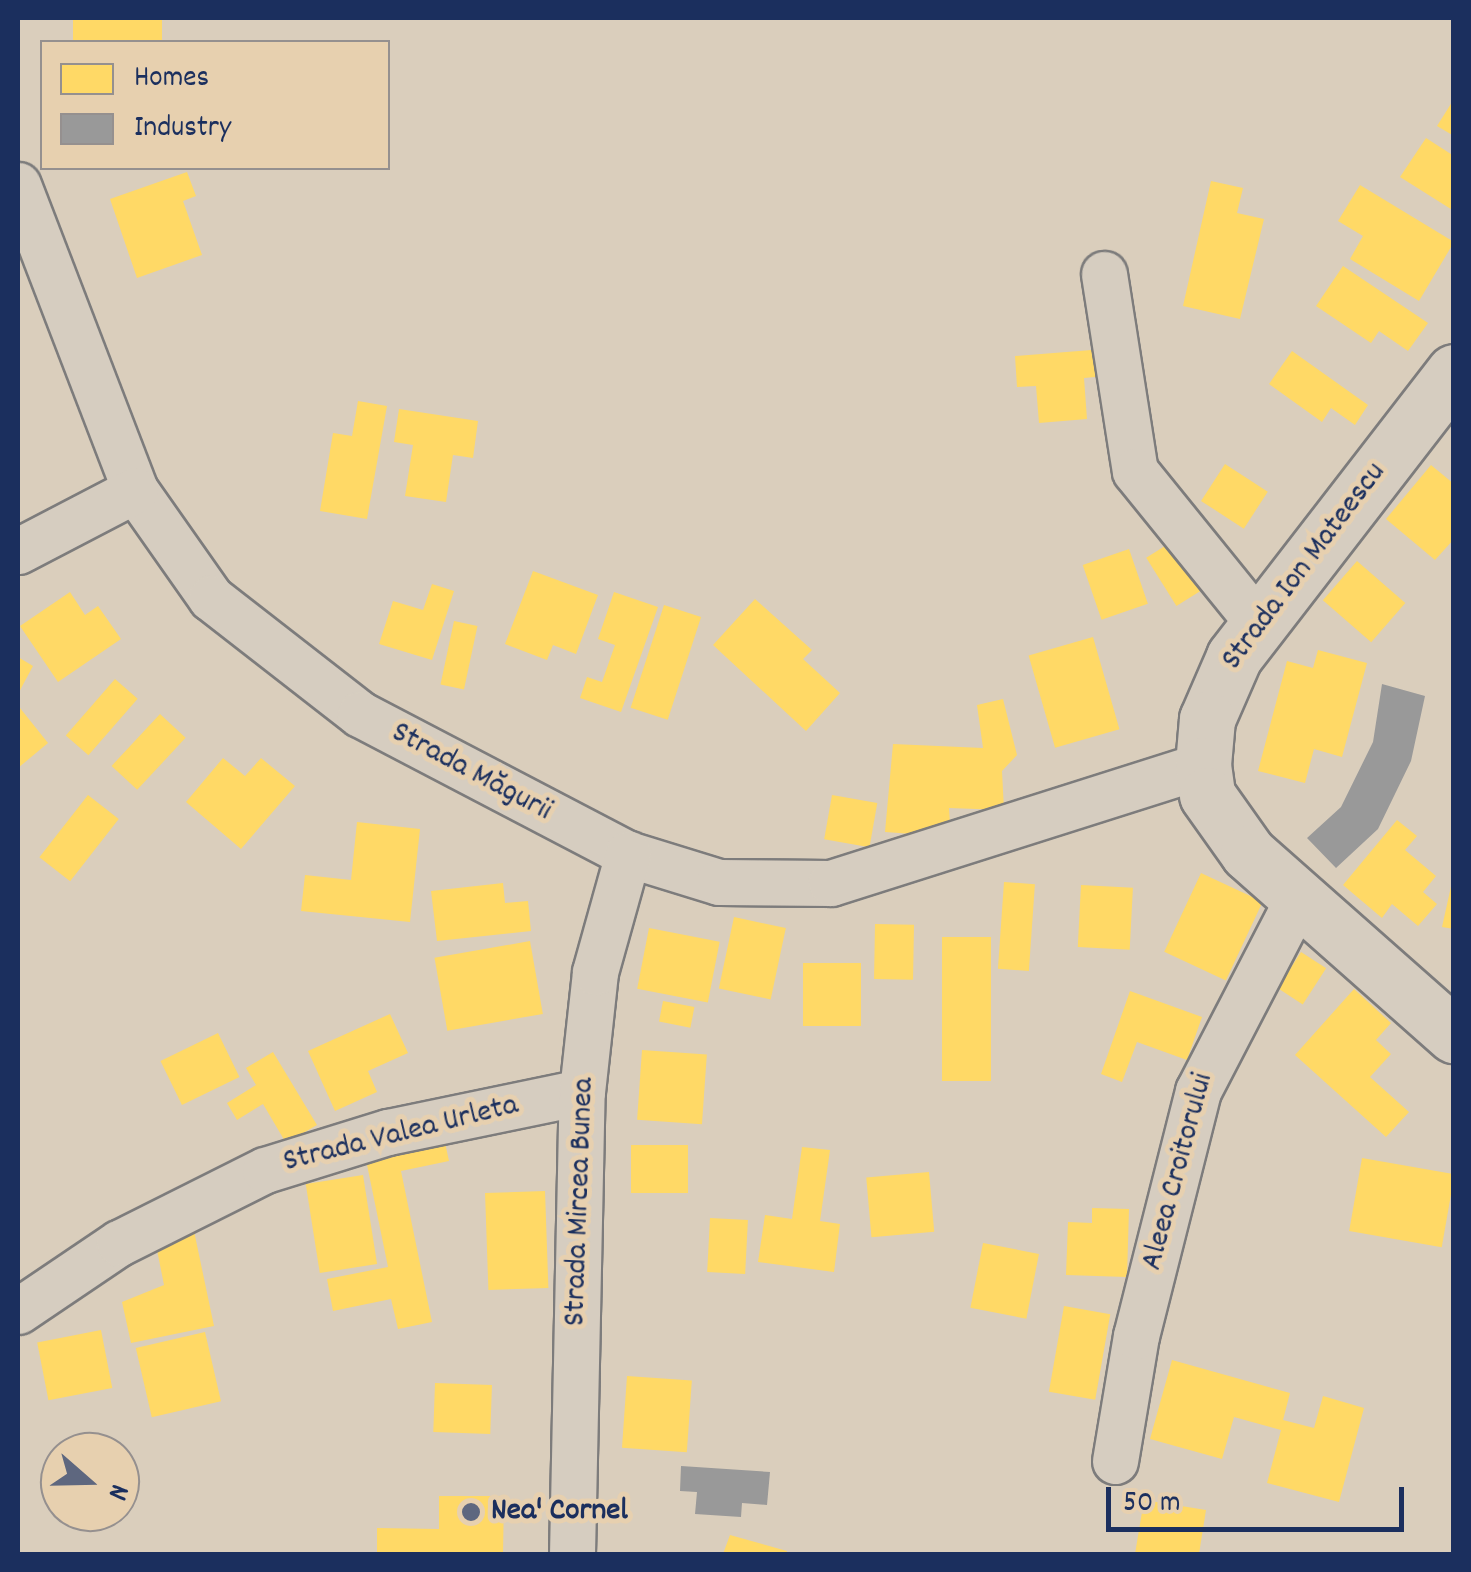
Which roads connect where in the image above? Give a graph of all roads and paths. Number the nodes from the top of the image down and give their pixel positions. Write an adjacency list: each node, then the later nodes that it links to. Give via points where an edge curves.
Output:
1 (18, 186): 4 (street, Strada Măgurii)
2 (1104, 274): 6 (street, via 1135,471)
3 (1454, 372): 6 (main road, Strada Ion Mateescu)
4 (135, 490): 5 (street); 8 (street, Strada Măgurii, via 172,555 270,649 360,714)
5 (18, 551)
6 (1259, 624): 7 (main road, Strada Ion Mateescu, via 1216,689)
7 (1204, 765): 8 (street, Strada Măgurii, via 831,883 719,882); 9 (main road, Strada Ion Mateescu, via 1223,824)
8 (628, 854): 11 (street, Strada Mircea Bunea, via 596,972)
9 (1296, 902): 10 (main road, Strada Ion Mateescu); 13 (street, Aleea Croitorului, via 1198,1091 1136,1336)
10 (1454, 1035)
11 (582, 1092): 12 (street, Strada Valea Urleta, via 388,1132 265,1170 119,1243); 14 (street, Strada Mircea Bunea)
12 (18, 1311)
13 (1115, 1461)
14 (572, 1554)

